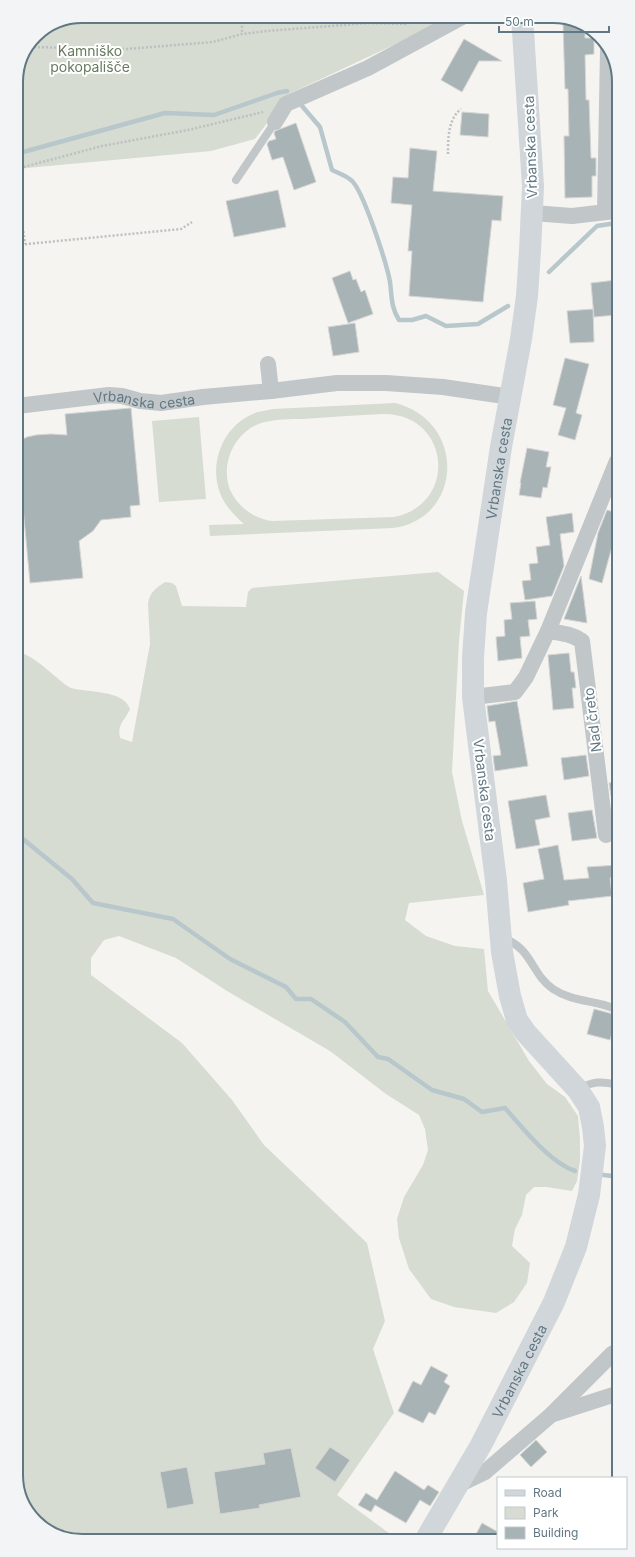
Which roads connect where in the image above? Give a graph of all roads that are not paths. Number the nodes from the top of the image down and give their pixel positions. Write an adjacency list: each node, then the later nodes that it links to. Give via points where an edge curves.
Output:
1 (451, 23): 4 (street, via 368,68 286,104)
2 (522, 23): 7 (street, Vrbanska cesta)
3 (608, 61): 6 (street)
4 (275, 122): 5 (lane)
5 (236, 180)
6 (610, 212): 7 (street, via 572,216)
7 (533, 213): 10 (street, Vrbanska cesta, via 527,296)
8 (268, 364): 9 (street)
9 (270, 391): 10 (street, Vrbanska cesta, via 337,383 386,383); 11 (street, Vrbanska cesta, via 161,403 109,395)
10 (511, 397): 14 (street, Vrbanska cesta, via 476,613)
11 (23, 405)
12 (612, 471): 13 (street)
13 (548, 631): 14 (street, via 526,677 515,692); 15 (street, Nad čreto, via 569,634 582,641)
14 (473, 698): 16 (street, Vrbanska cesta)
15 (606, 836)
16 (501, 937): 17 (lane, via 522,948 552,988 579,1001); 19 (street, Vrbanska cesta, via 510,996 517,1020)
17 (612, 1008)
18 (612, 1084): 19 (lane, via 590,1083)
19 (578, 1090): 23 (street, Vrbanska cesta, via 588,1107 595,1146 589,1195 576,1247 554,1302)
20 (612, 1354): 22 (street)
21 (612, 1395): 22 (street)
22 (551, 1415): 23 (street, via 485,1472)
23 (458, 1485): 24 (street, Vrbanska cesta)
24 (428, 1534)

